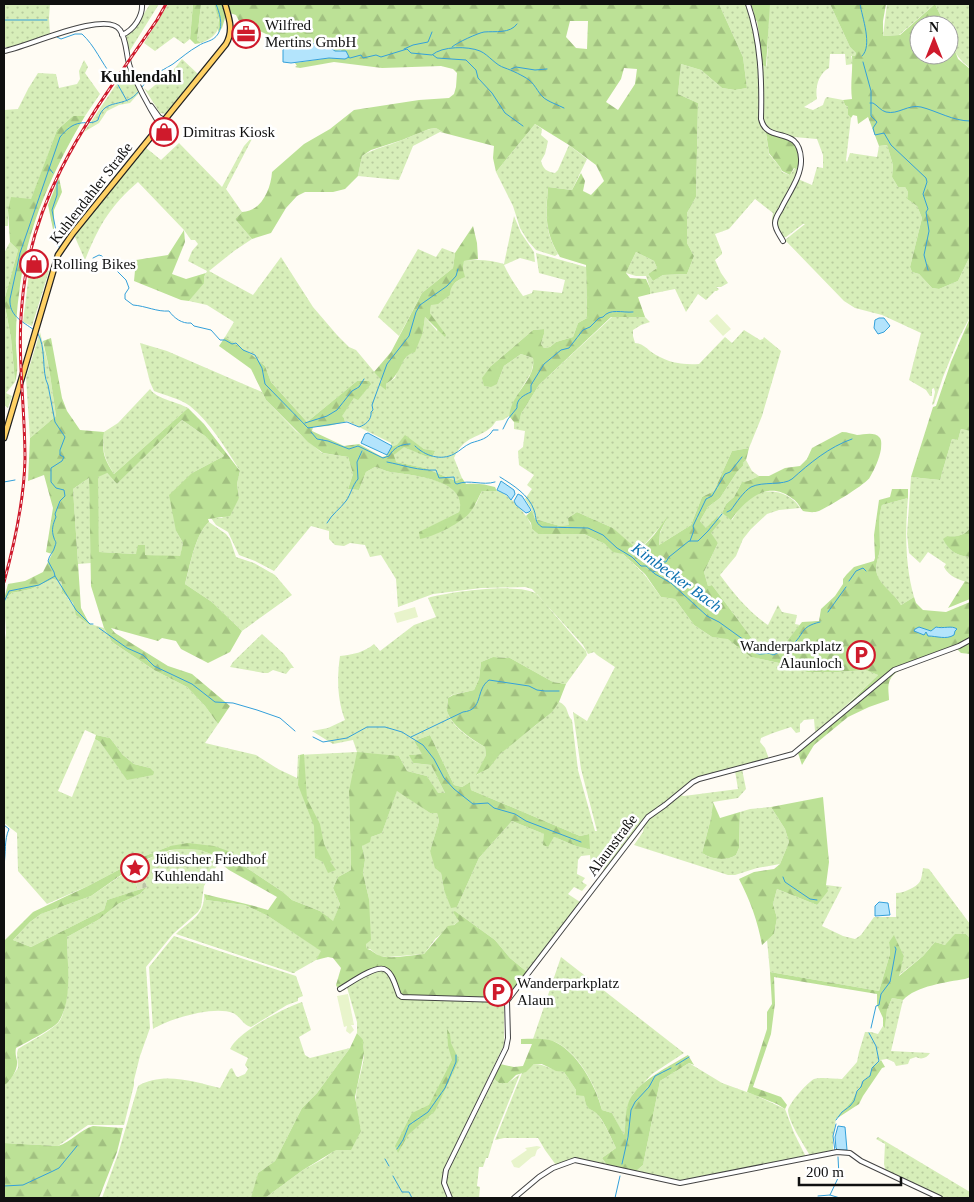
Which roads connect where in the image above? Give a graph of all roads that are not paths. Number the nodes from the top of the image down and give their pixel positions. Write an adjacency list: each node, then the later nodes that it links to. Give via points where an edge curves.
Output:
1 (142, 4): 4 (street, via 143,12 136,23)
2 (225, 4): 7 (main road, Kuhlendahler Straße, via 231,30 226,44)
3 (748, 4): 9 (street, via 754,21 762,84 762,125 766,130 792,138 801,157 797,177 776,219 776,228)
4 (122, 35): 5 (street, via 115,25 104,23 62,32); 6 (street, via 130,67)
5 (4, 51)
6 (144, 96): 7 (street); 8 (street)
7 (164, 120): 8 (main road, Kuhlendahler Straße)
8 (160, 125): 10 (main road, Kuhlendahler Straße, via 61,249)
9 (783, 241)
10 (4, 438)
11 (970, 640): 13 (street, Alaunstraße, via 894,670 793,754 699,779 652,813)
12 (340, 989): 13 (street, via 381,968 389,973 402,997)
13 (507, 1001): 14 (street, via 507,1043 446,1170 444,1183)
14 (450, 1198)
15 (514, 1198): 16 (street, via 553,1168 575,1160 680,1183 837,1152 850,1153)
16 (940, 1198)

